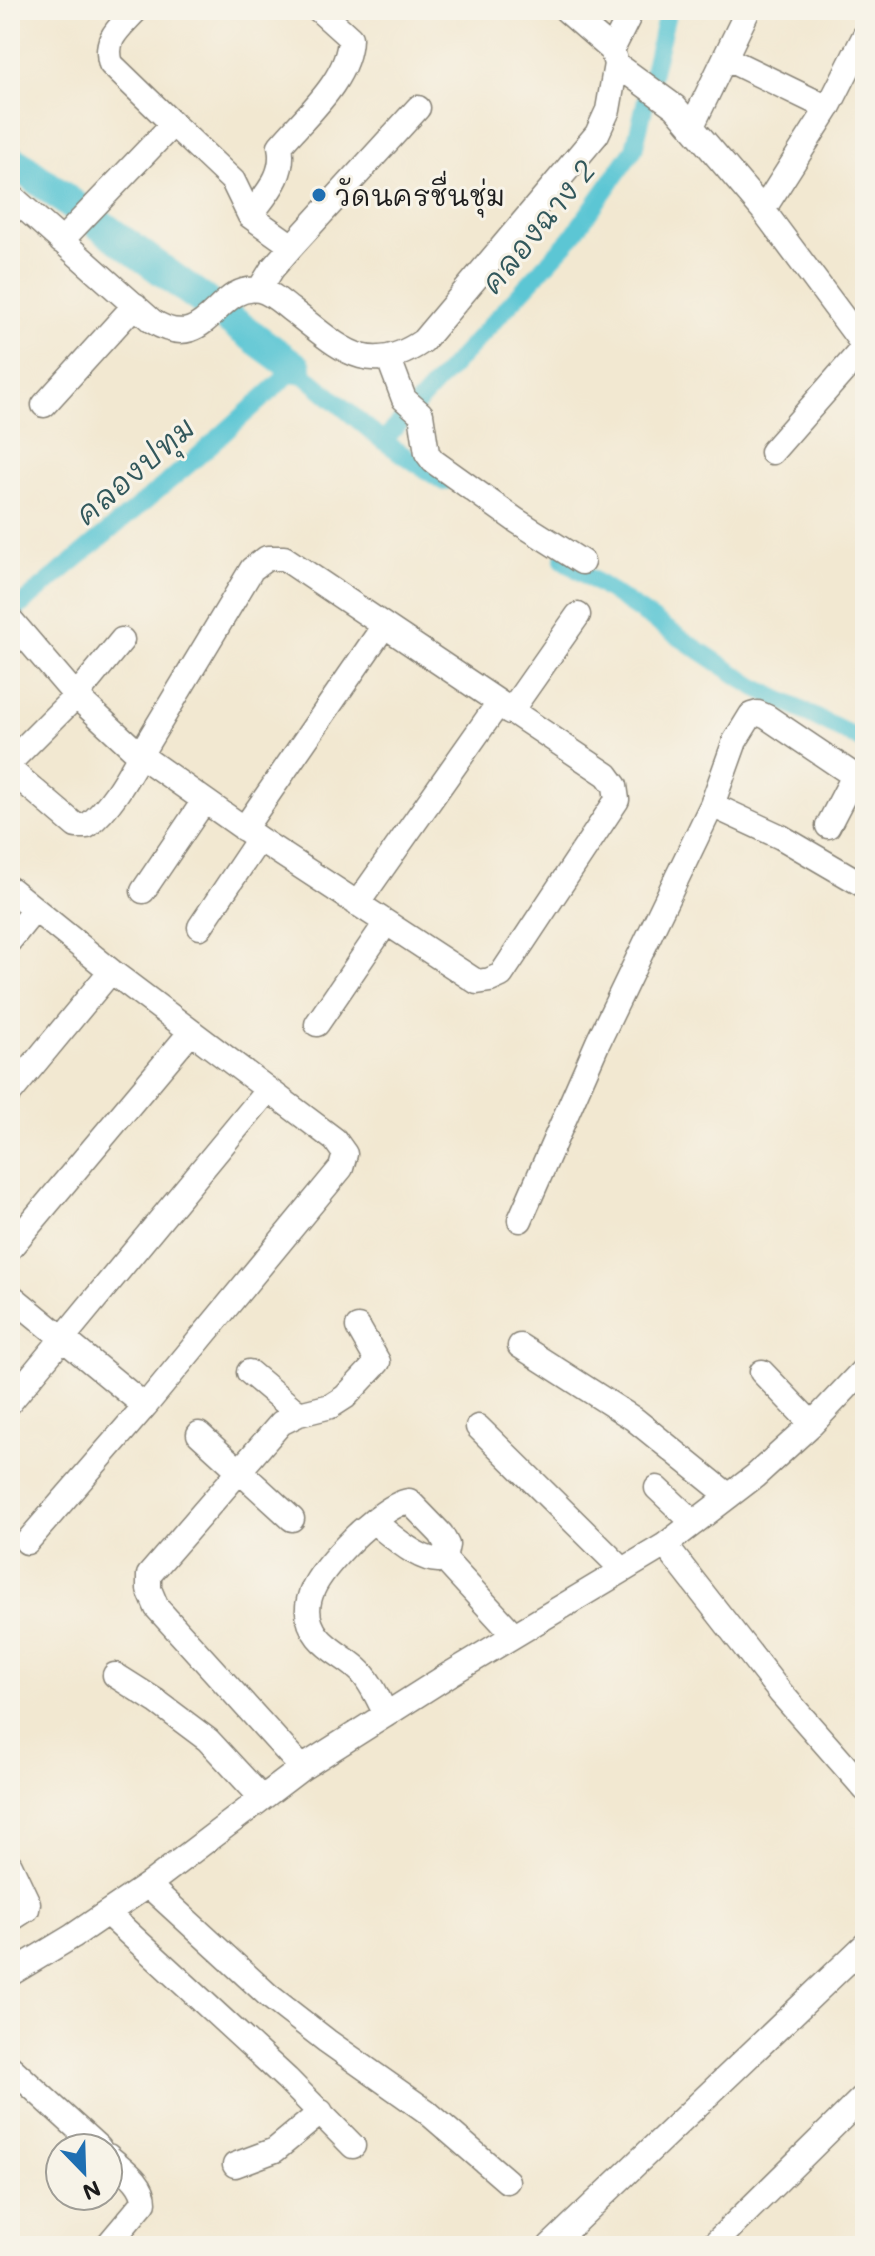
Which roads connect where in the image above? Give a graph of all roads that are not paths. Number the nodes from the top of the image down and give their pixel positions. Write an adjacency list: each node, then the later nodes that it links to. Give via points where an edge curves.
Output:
1 (136, 10): 11 (street, via 110,40 111,64)
2 (319, 10): 15 (street, via 350,38 350,48 338,78 280,146 279,175)
3 (566, 10): 8 (street)
4 (632, 10): 8 (street)
5 (748, 10): 7 (street)
6 (865, 35): 10 (street)
7 (725, 58): 10 (street); 12 (street)
8 (621, 63): 12 (street); 21 (street, via 597,134 423,341)
9 (418, 108): 17 (street)
10 (828, 108): 14 (street)
11 (173, 124): 15 (street, via 233,181); 16 (street)
12 (692, 126): 14 (street)
13 (10, 195): 16 (street)
14 (763, 210): 20 (street)
15 (250, 216): 17 (street)
16 (69, 233): 19 (street)
17 (292, 246): 18 (street)
18 (259, 290): 19 (street, via 230,298 190,330 165,329); 21 (street, via 347,351 367,359)
19 (135, 305): 22 (street)
20 (865, 347): 23 (street)
21 (389, 359): 24 (street, via 433,461)
22 (44, 405)
23 (772, 452)
24 (582, 562)
25 (578, 615): 30 (street)
26 (10, 619): 29 (street)
27 (384, 626): 30 (street); 31 (street, via 284,558 267,558 252,569); 36 (street)
28 (122, 640): 29 (street)
29 (76, 696): 31 (street); 31 (street, via 17,752 10,766 15,774 67,820 87,826 105,809)
30 (504, 708): 40 (street); 42 (street, via 607,775 617,800 501,975 477,982)
31 (140, 755): 33 (street)
32 (860, 779): 34 (street, via 758,713 751,715 735,741); 35 (street)
33 (204, 801): 36 (street); 39 (street)
34 (712, 805): 37 (street, via 781,837); 50 (street)
35 (828, 826)
36 (251, 834): 40 (street); 43 (street)
37 (865, 886)
38 (10, 889): 41 (street)
39 (143, 891)
40 (357, 904): 42 (street)
41 (35, 909): 44 (street); 45 (street)
42 (386, 923): 46 (street)
43 (200, 927)
44 (10, 940)
45 (111, 971): 47 (street); 49 (street)
46 (317, 1024)
47 (191, 1032): 48 (street); 51 (street)
48 (267, 1091): 54 (street); 60 (street, via 335,1140 345,1154 341,1168)
49 (10, 1093)
50 (520, 1220)
51 (10, 1248)
52 (10, 1295): 54 (street)
53 (358, 1327): 61 (street, via 376,1355 374,1369 331,1406)
54 (64, 1339): 59 (street); 60 (street)
55 (520, 1346): 67 (street, via 634,1419)
56 (865, 1368): 62 (street)
57 (249, 1372): 61 (street)
58 (762, 1372): 62 (street)
59 (10, 1402)
60 (145, 1406): 71 (street)
61 (299, 1414): 65 (street, via 281,1423)
62 (812, 1424): 67 (street)
63 (478, 1427): 74 (street)
64 (199, 1434): 65 (street)
65 (237, 1471): 68 (street); 78 (street, via 149,1575 149,1589 157,1608)
66 (657, 1488): 70 (street)
67 (729, 1496): 70 (street)
68 (292, 1519)
69 (374, 1522): 73 (street, via 423,1558); 73 (street, via 409,1501 441,1534 447,1545); 77 (street, via 316,1579 308,1599 309,1621 318,1637 364,1675)
70 (694, 1523): 72 (street)
71 (27, 1542)
72 (665, 1545): 74 (street); 79 (street, via 780,1692)
73 (444, 1559): 75 (street)
74 (623, 1570): 75 (street)
75 (514, 1635): 77 (street)
76 (115, 1675): 80 (street, via 208,1740)
77 (386, 1715): 78 (street)
78 (302, 1768): 80 (street)
79 (865, 1789)
80 (261, 1797): 82 (street)
81 (10, 1865): 84 (street, via 28,1903)
82 (148, 1885): 83 (street); 94 (street, via 269,1996 426,2111)
83 (107, 1913): 86 (street); 89 (street)
84 (10, 1920)
85 (865, 1945): 96 (street)
86 (10, 1974)
87 (10, 2067): 90 (street)
88 (865, 2095): 97 (street)
89 (321, 2112): 91 (street); 92 (street, via 275,2150)
90 (81, 2132)
91 (353, 2146)
92 (235, 2165)
93 (124, 2170): 95 (street, via 138,2183 144,2202)
94 (507, 2181)
95 (107, 2246)
96 (550, 2246)
97 (712, 2246)

